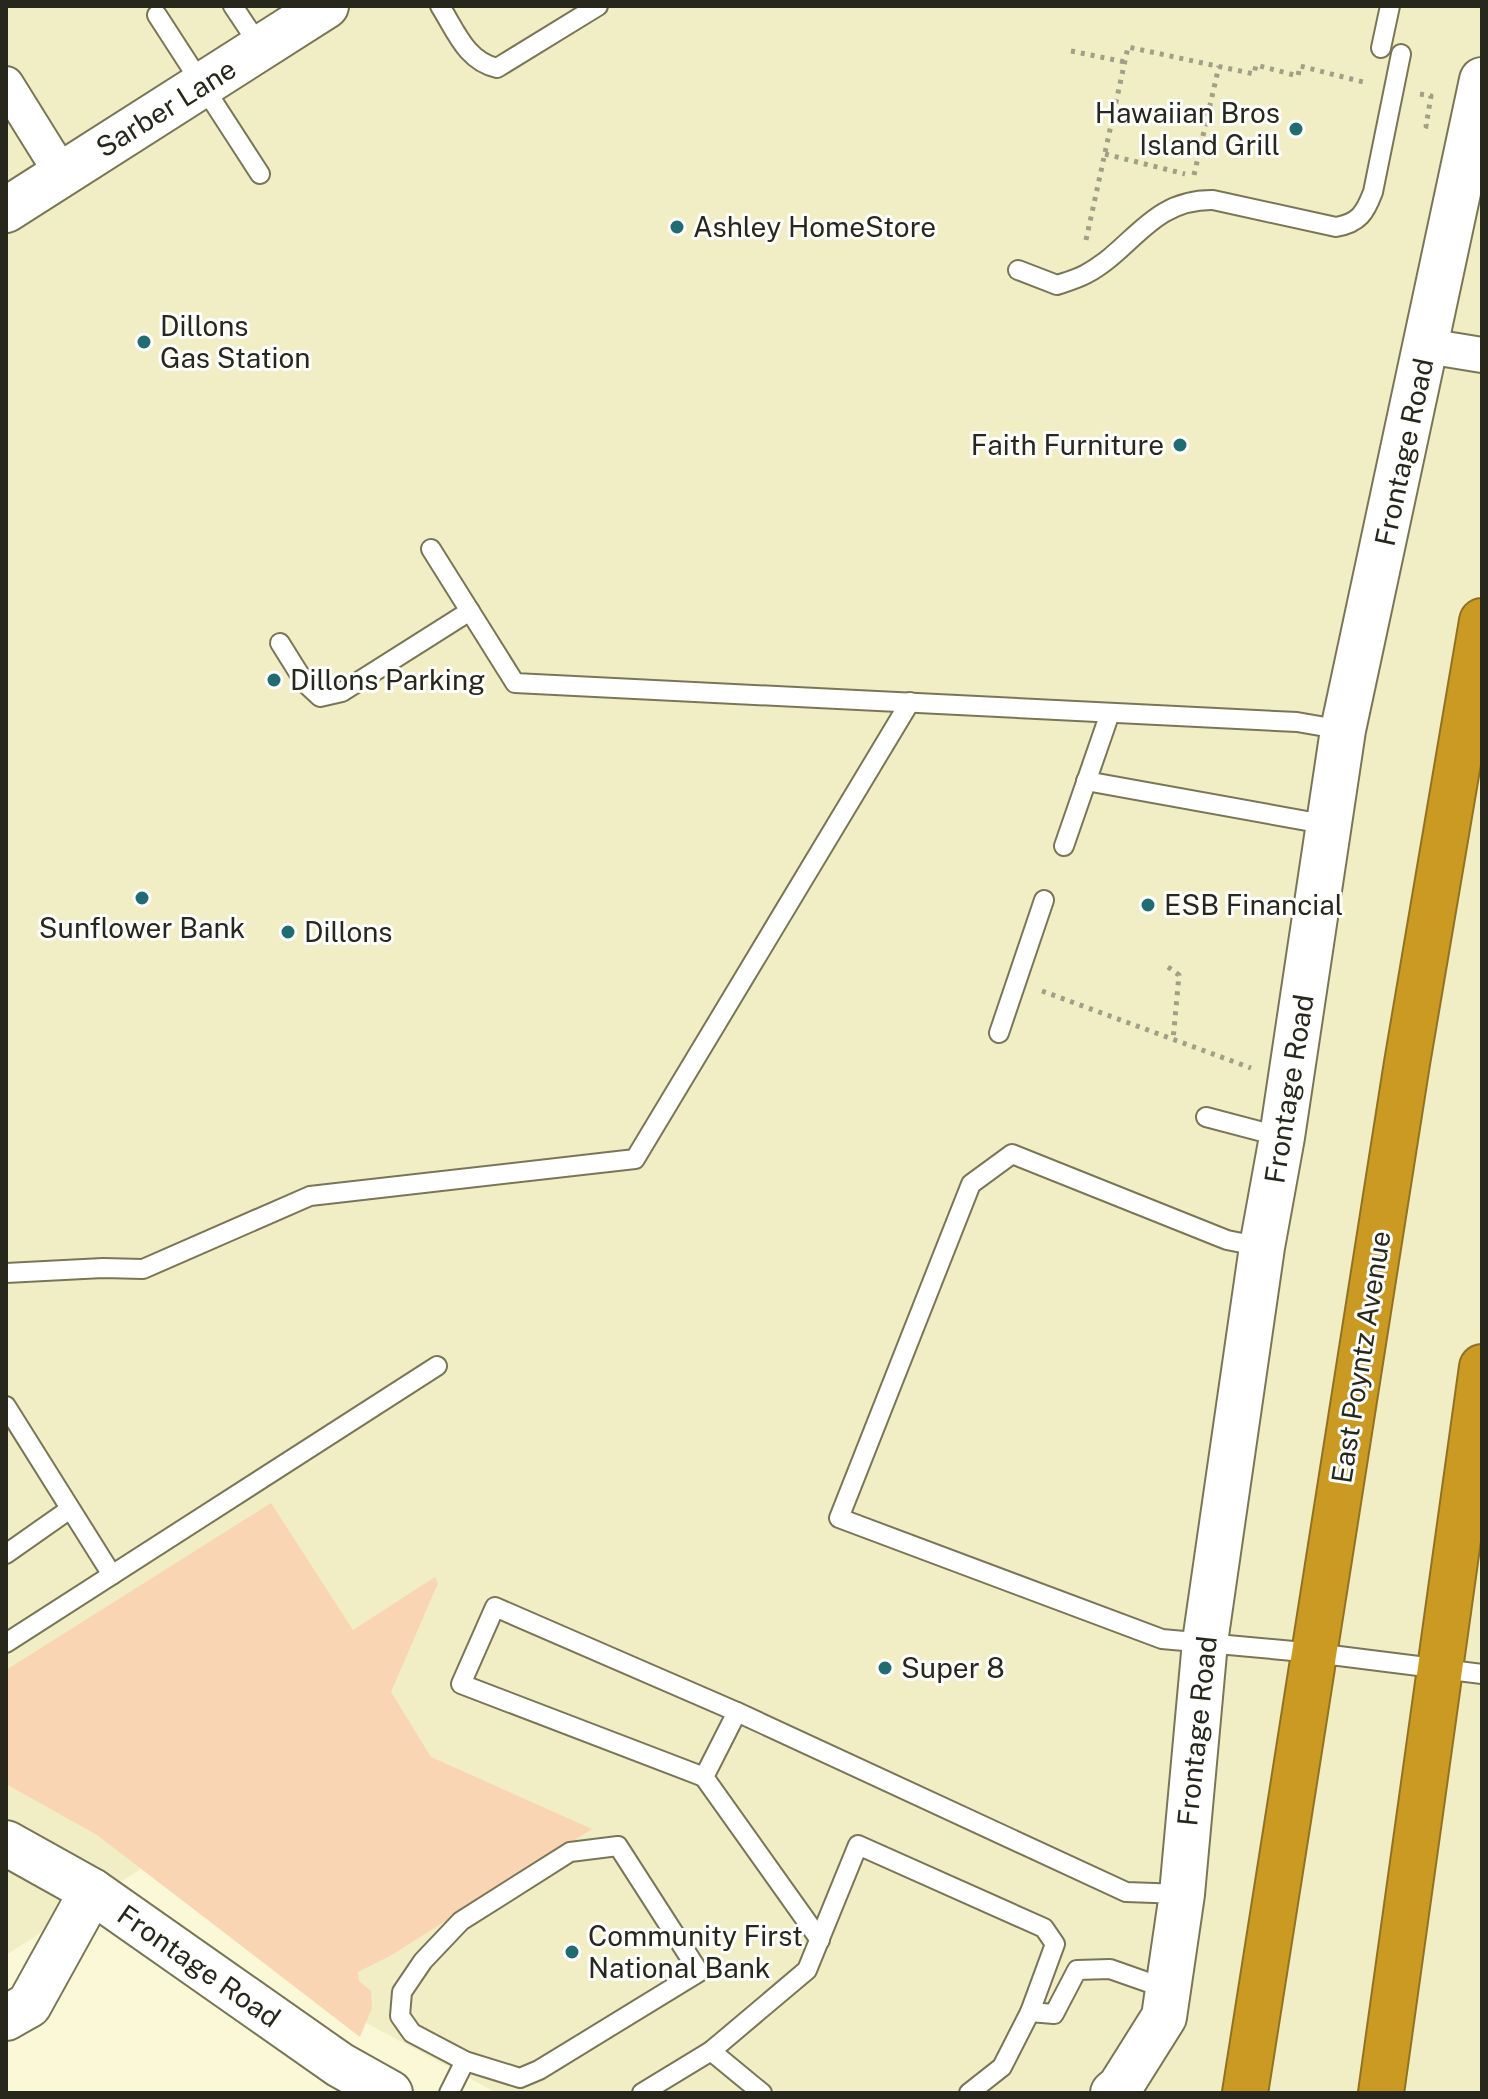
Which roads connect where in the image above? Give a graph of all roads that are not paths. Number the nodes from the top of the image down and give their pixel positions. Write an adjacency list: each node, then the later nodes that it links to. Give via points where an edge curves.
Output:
1 (233, 6): 7 (lane)
2 (326, 6): 7 (street, Sarber Lane)
3 (440, 6): 4 (lane, via 473,58 497,68)
4 (598, 6)
5 (1390, 6): 8 (lane)
6 (157, 15): 12 (lane)
7 (261, 48): 12 (street, Sarber Lane)
8 (1381, 48)
9 (1401, 54): 16 (lane, via 1373,192 1365,213 1352,225 1336,227 1193,199 1169,207 1087,274 1057,285)
10 (1482, 80): 17 (street, Frontage Road)
11 (6, 84): 13 (street)
12 (202, 85): 13 (street, Sarber Lane); 14 (lane)
13 (62, 174): 15 (street, Sarber Lane)
14 (260, 174)
15 (6, 210)
16 (1018, 270)
17 (1427, 346): 18 (street); 25 (street, Frontage Road)
18 (1482, 355)
19 (431, 549): 20 (lane)
20 (470, 611): 22 (lane, via 342,692 320,697); 23 (lane, via 515,683)
21 (1482, 621): 43 (highway, East Poyntz Avenue)
22 (280, 643)
23 (910, 702): 24 (lane); 34 (lane, via 635,1159 310,1196 143,1269)
24 (1110, 713): 25 (lane, via 1297,722); 26 (lane)
25 (1343, 730): 27 (street, Frontage Road)
26 (1086, 781): 27 (lane); 28 (lane)
27 (1329, 825): 32 (street, Frontage Road)
28 (1064, 846)
29 (1044, 900): 30 (lane)
30 (999, 1033)
31 (1206, 1117): 32 (lane)
32 (1282, 1137): 33 (street, Frontage Road)
33 (1262, 1247): 41 (street, Frontage Road); 41 (lane, via 1227,1240 1012,1154 971,1184 839,1518 1162,1639)
34 (6, 1273)
35 (437, 1366): 40 (lane)
36 (1482, 1367): 44 (highway)
37 (6, 1406): 38 (lane)
38 (70, 1509): 39 (lane); 40 (lane)
39 (6, 1554)
40 (112, 1575): 42 (lane)
41 (1205, 1642): 43 (lane); 49 (street, Frontage Road)
42 (6, 1643)
43 (1315, 1653): 44 (lane); 56 (highway, East Poyntz Avenue)
44 (1462, 1670): 63 (highway)
45 (737, 1712): 46 (lane); 46 (lane, via 495,1607 461,1684); 49 (lane, via 1126,1892)
46 (704, 1777): 50 (lane)
47 (6, 1843): 48 (street, Frontage Road)
48 (92, 1891): 53 (street, via 29,2005); 57 (street, Frontage Road, via 340,2065)
49 (1182, 1894): 51 (street, Frontage Road)
50 (820, 1940): 52 (lane, via 858,1845 1044,1928 1055,1944); 54 (lane, via 807,1970)
51 (1167, 1989): 52 (lane, via 1110,1969 1077,1970 1054,2014); 62 (street, Frontage Road, via 1164,2017)
52 (1030, 2012): 61 (lane, via 1002,2067)
53 (6, 2018)
54 (711, 2051): 59 (lane); 60 (lane)
55 (465, 2061): 55 (lane, via 520,2078 699,1972 618,1846 570,1852 461,1921 423,1961 402,1992 400,2016 412,2033); 58 (lane)
56 (1242, 2083)
57 (390, 2093)
58 (449, 2093)
59 (642, 2093)
60 (762, 2093)
61 (969, 2093)
62 (1113, 2093)
63 (1381, 2093)

